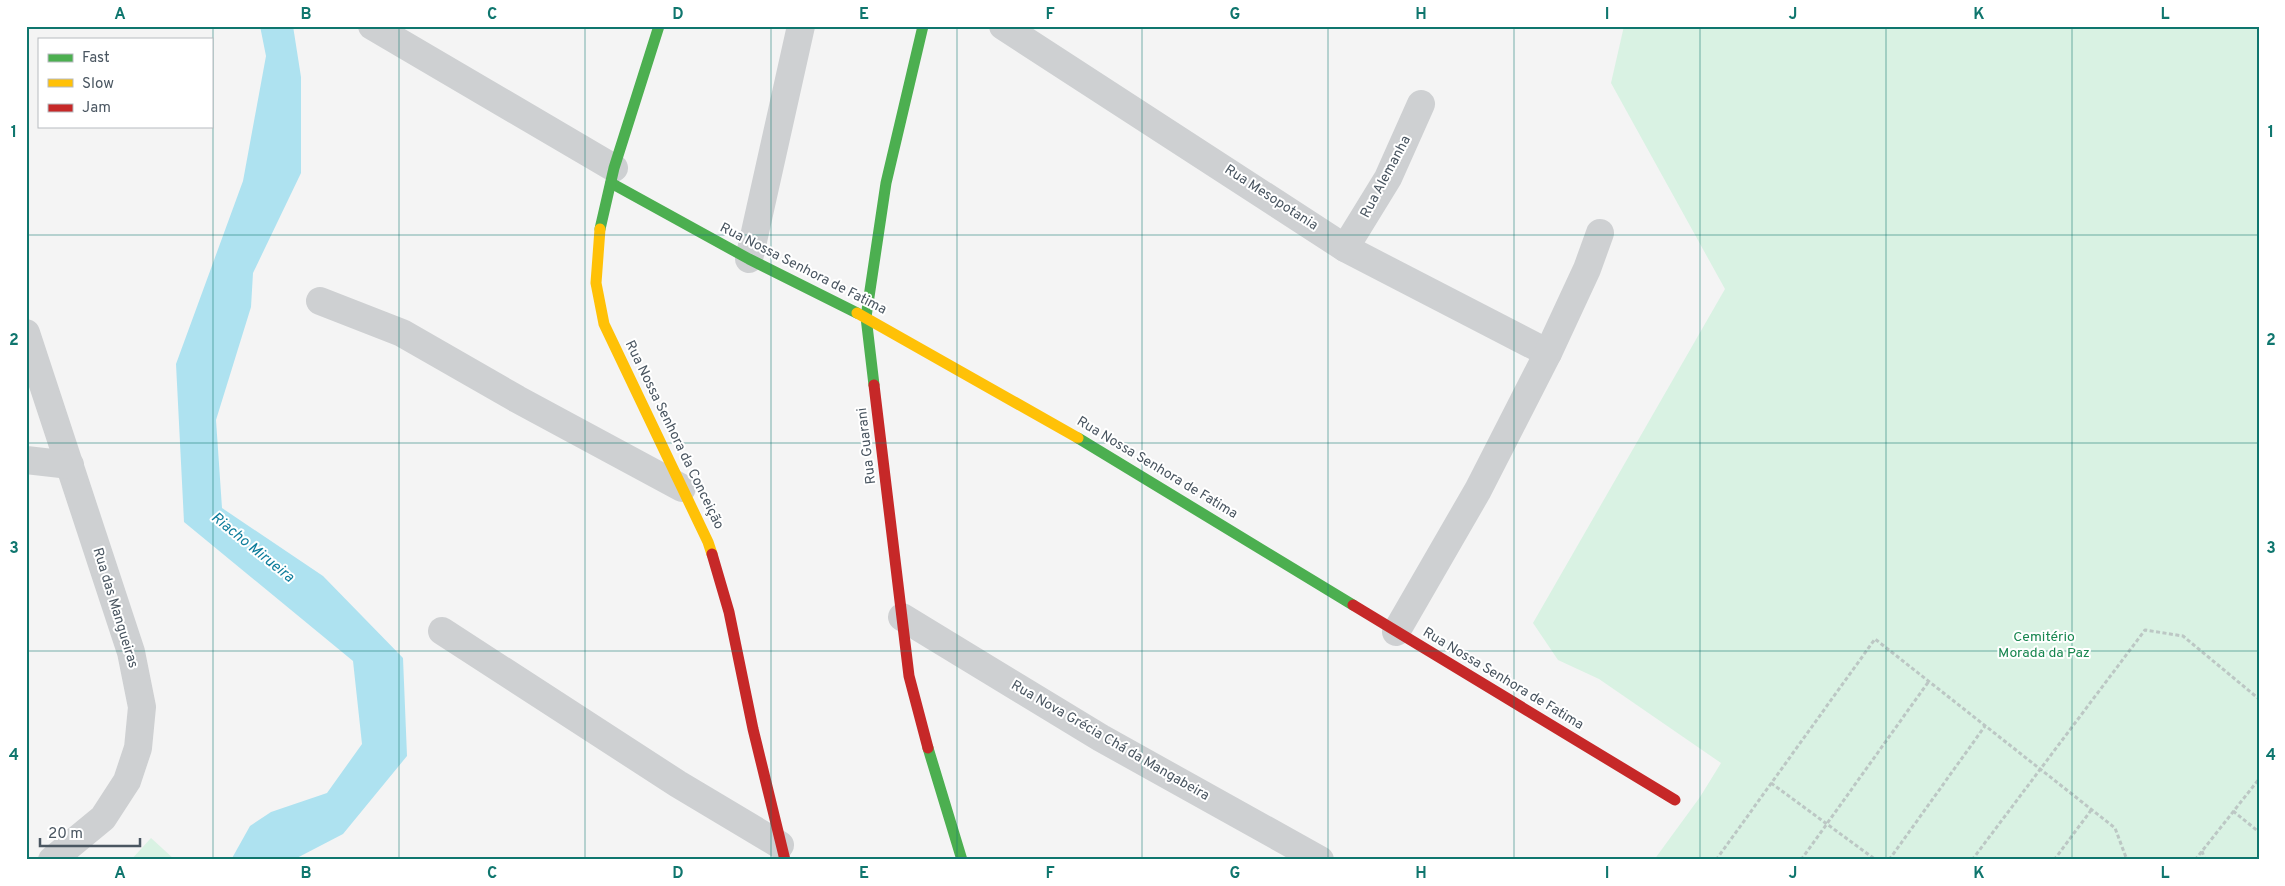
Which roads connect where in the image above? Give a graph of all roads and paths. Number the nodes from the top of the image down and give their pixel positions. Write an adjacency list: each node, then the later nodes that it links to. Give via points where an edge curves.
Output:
1 (372, 26): 7 (street)
2 (659, 26): 7 (street, Rua Nossa Senhora da Conceição)
3 (801, 26): 10 (street)
4 (923, 26): 12 (street, Rua Guarani, via 886,183)
5 (1003, 26): 9 (street, Rua Mesopotania)
6 (1422, 104): 9 (street, Rua Alemanha, via 1388,178)
7 (613, 175): 10 (street, Rua Nossa Senhora de Fatima); 17 (street, Rua Nossa Senhora da Conceição, via 598,239 596,283 604,324)
8 (1600, 233): 14 (street)
9 (1346, 248): 14 (street, Rua Mesopotania)
10 (749, 259): 12 (street, Rua Nossa Senhora de Fatima)
11 (320, 301): 17 (street, via 402,333)
12 (866, 317): 18 (street, Rua Guarani); 20 (street, Rua Nossa Senhora de Fatima, via 1156,484)
13 (26, 333): 16 (street, Rua das Mangueiras)
14 (1548, 353): 20 (street, via 1478,490)
15 (26, 460): 16 (street)
16 (70, 465): 34 (street, Rua das Mangueiras, via 131,652 142,708 138,748 127,781 103,818)
17 (682, 488): 33 (street, Rua Nossa Senhora da Conceição, via 708,542 729,612)
18 (902, 617): 35 (street, Rua Guarani, via 909,676 923,733); 36 (street, Rua Nova Grécia Chá da Mangabeira, via 1101,738)
19 (442, 631): 33 (street)
20 (1396, 632): 27 (street, Rua Nossa Senhora de Fatima)
21 (1929, 681): 23 (path); 26 (path, via 1875,639); 30 (path)
22 (2259, 699): 24 (path, via 2183,636 2146,630)
23 (1985, 726): 24 (path); 40 (path)
24 (2040, 769): 28 (path); 41 (path)
25 (2259, 779): 29 (path)
26 (1771, 783): 30 (path); 37 (path)
27 (1675, 800)
28 (2092, 810): 42 (path); 43 (path, via 2115,828)
29 (2233, 811): 31 (path); 32 (path)
30 (1827, 824): 38 (path); 39 (path)
31 (2259, 832)
32 (2202, 850): 44 (path); 45 (path)
33 (783, 852)
34 (52, 860)
35 (962, 860)
36 (1320, 860)
37 (1716, 860)
38 (1801, 860)
39 (1876, 860)
40 (1890, 860)
41 (1972, 860)
42 (2054, 860)
43 (2127, 860)
44 (2194, 860)
45 (2205, 860)

